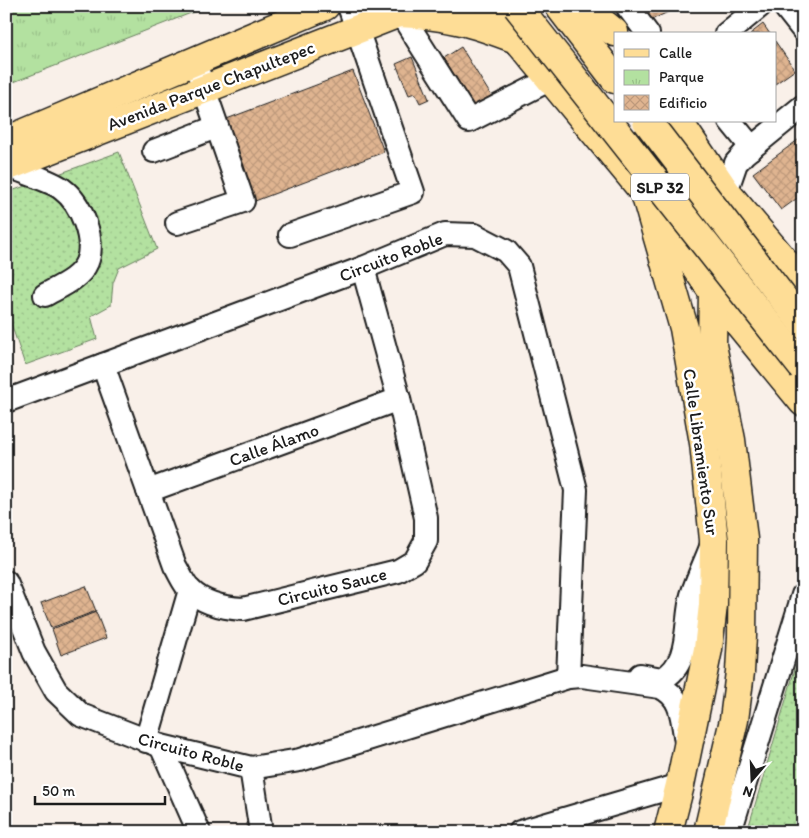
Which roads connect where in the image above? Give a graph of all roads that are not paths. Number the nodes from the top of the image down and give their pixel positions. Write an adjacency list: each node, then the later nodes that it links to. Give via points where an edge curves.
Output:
1 (325, 6): 18 (main road, Avenida Parque Chapultepec)
2 (490, 6): 17 (main road)
3 (519, 6): 20 (main road, via 523,35); 40 (main road, SLP 32, bridge)
4 (559, 6): 19 (main road)
5 (582, 6): 13 (main road)
6 (597, 6): 14 (main road)
7 (628, 6): 15 (street)
8 (760, 6): 16 (street)
9 (784, 6): 12 (street)
10 (404, 9): 11 (main road, Avenida Parque Chapultepec); 17 (main road, via 475,23); 20 (street, via 469,121)
11 (353, 17): 21 (main road, Avenida Parque Chapultepec); 33 (street, via 413,192)
12 (803, 30)
13 (614, 32)
14 (614, 32)
15 (647, 32)
16 (728, 32)
17 (517, 40): 20 (main road)
18 (195, 62): 21 (street); 29 (main road, Avenida Parque Chapultepec)
19 (614, 78)
20 (549, 80): 31 (main road)
21 (203, 89): 26 (street); 29 (main road, Avenida Parque Chapultepec)
22 (803, 106): 27 (street)
23 (648, 122): 38 (main road, SLP 32, bridge)
24 (679, 122): 30 (main road)
25 (731, 122): 27 (street)
26 (216, 127): 28 (street); 32 (street, via 243,201)
27 (752, 148): 30 (street, via 736,163)
28 (154, 151)
29 (7, 159): 37 (street, via 62,188 83,215 90,240 86,262 72,280)
30 (726, 192): 35 (main road); 36 (main road, Calle Libramiento Sur)
31 (645, 193): 36 (main road); 45 (main road, Calle Libramiento Sur, via 684,328 704,443)
32 (177, 223)
33 (290, 235)
34 (363, 268): 39 (street, Circuito Roble); 41 (street, Circuito Sauce); 49 (street, Circuito Roble, via 445,234 475,235 506,251 519,266 576,490)
35 (803, 283)
36 (713, 292): 43 (main road); 60 (main road, Calle Libramiento Sur, via 712,344 731,440 743,539 740,672 734,720)
37 (44, 295)
38 (803, 324)
39 (103, 365): 42 (street, Circuito Roble); 44 (street, Circuito Sauce)
40 (803, 368)
41 (399, 400): 44 (street, Calle Álamo); 47 (street, Circuito Sauce, via 426,518 426,541 415,561 398,571 243,609 208,602)
42 (6, 401)
43 (803, 402)
44 (148, 491): 47 (street, Circuito Sauce, via 175,566)
45 (714, 540): 51 (street, via 692,595 681,660); 53 (main road, Calle Libramiento Sur, via 713,605 708,649)
46 (6, 582): 52 (street, Circuito Roble, via 34,652 56,691 81,715)
47 (190, 590): 52 (street)
48 (803, 595): 61 (street)
49 (569, 646): 50 (street, Circuito Roble); 51 (street, via 584,664)
50 (568, 677): 51 (street, Circuito Roble); 54 (street, Circuito Roble, via 300,760)
51 (661, 683): 53 (street, via 680,707)
52 (153, 744): 54 (street, Circuito Roble); 56 (street)
53 (687, 752): 55 (main road, Calle Libramiento Sur)
54 (251, 768): 57 (street)
55 (680, 784): 58 (street); 59 (main road, Calle Libramiento Sur)
56 (199, 832)
57 (261, 832)
58 (520, 832)
59 (668, 832)
60 (708, 832)
61 (730, 832)

